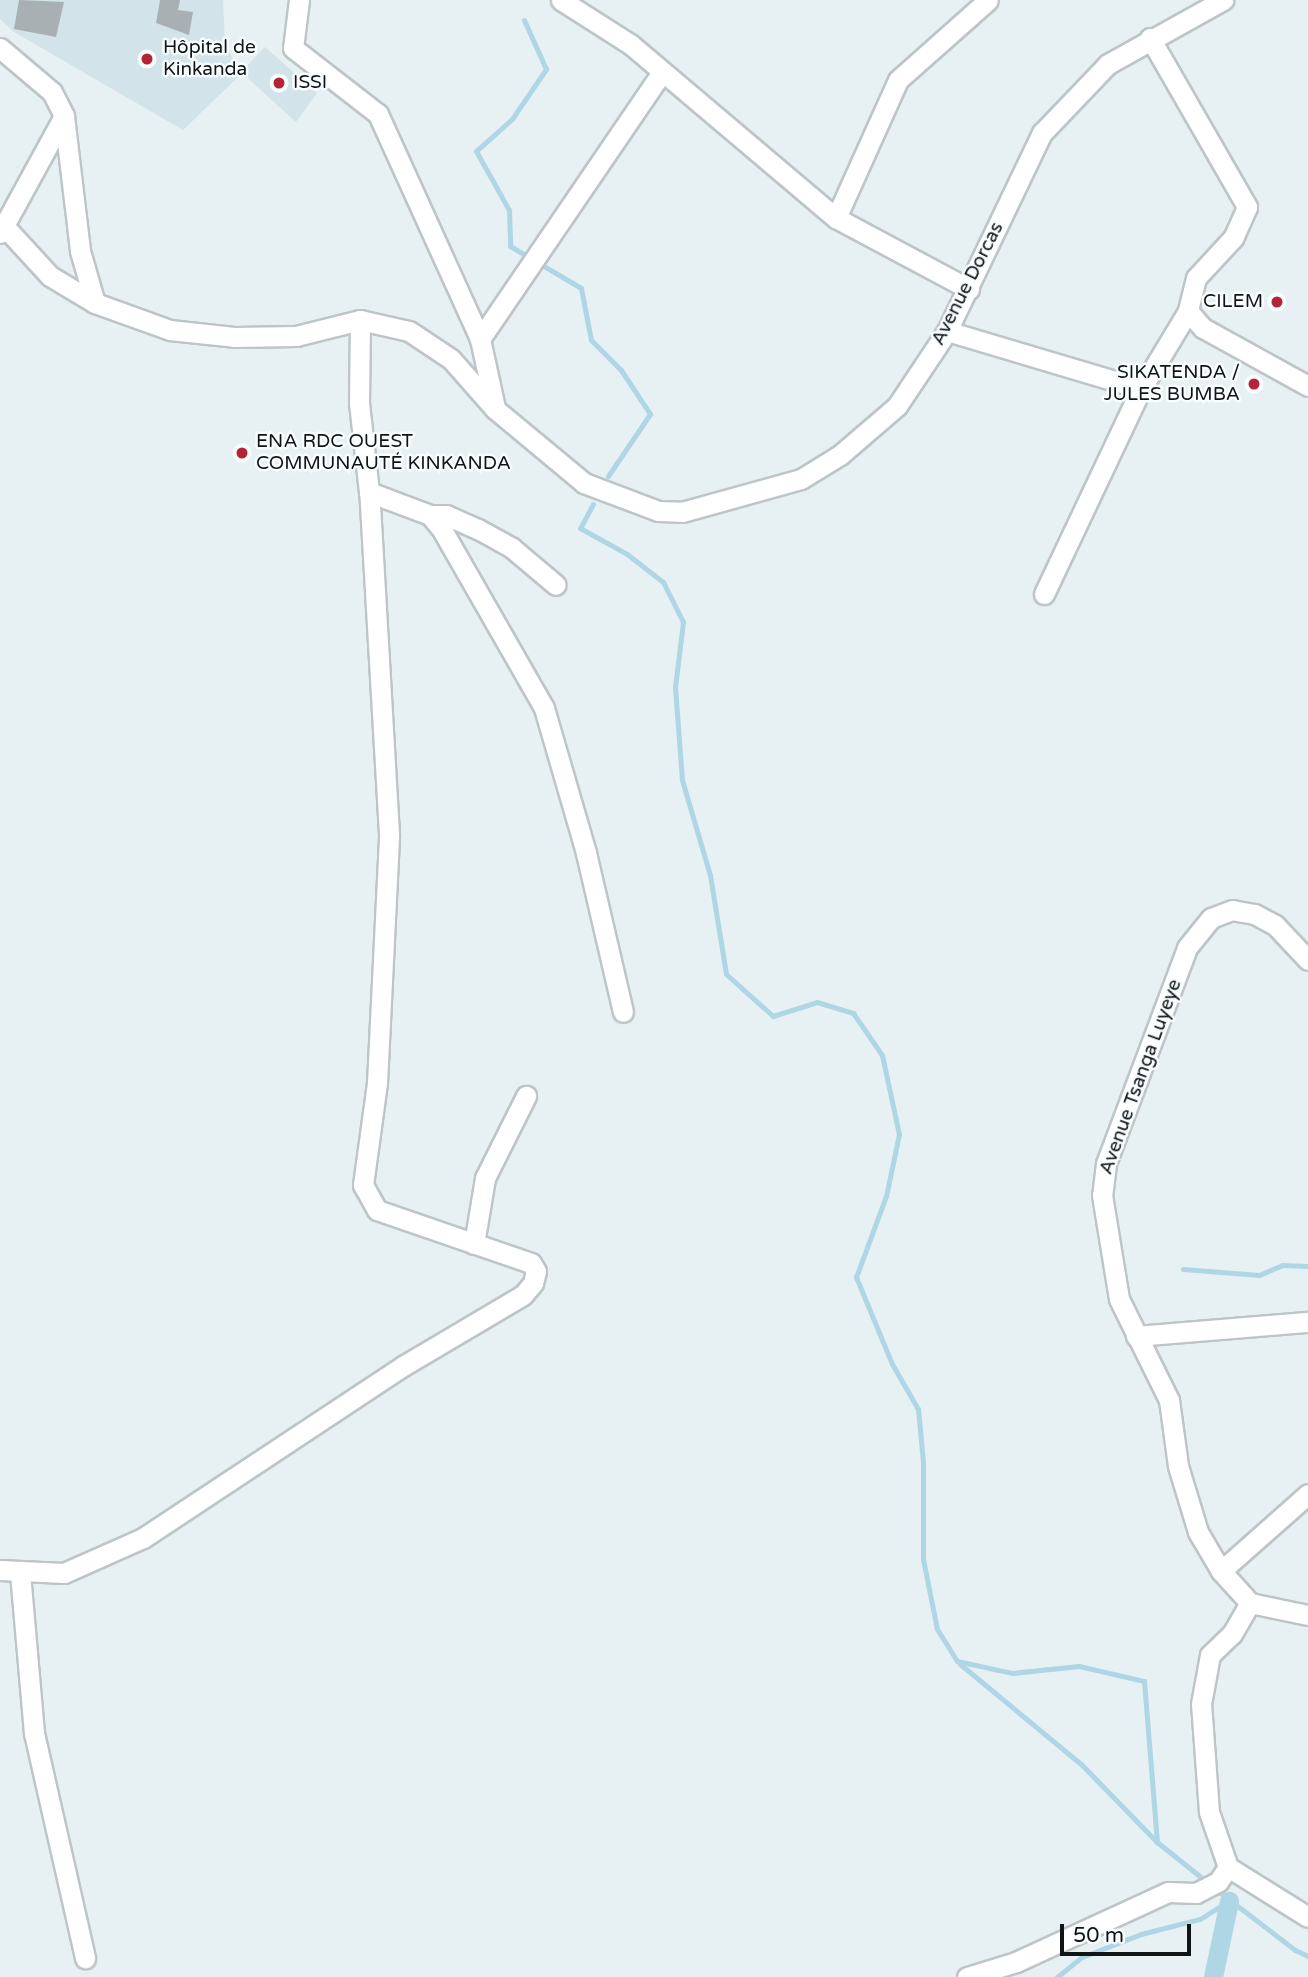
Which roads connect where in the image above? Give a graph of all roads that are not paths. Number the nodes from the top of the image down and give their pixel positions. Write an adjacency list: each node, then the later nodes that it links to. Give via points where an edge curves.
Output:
1 (299, 0): 16 (street, via 293,48 378,114)
2 (561, 0): 7 (street, via 630,44)
3 (988, 0): 9 (street, via 898,80)
4 (1223, 0): 5 (street, Avenue Dorcas)
5 (1150, 38): 11 (street, Avenue Dorcas, via 1108,64 1042,132); 13 (street, via 1247,207 1233,238 1195,278)
6 (0, 48): 8 (street, via 52,92)
7 (662, 74): 9 (street); 16 (street)
8 (64, 116): 10 (street); 12 (street, via 80,251)
9 (836, 218): 11 (street)
10 (2, 230): 12 (street, via 50,276)
11 (969, 289): 15 (street, Avenue Dorcas)
12 (95, 303): 14 (street, via 170,330 234,337 296,336)
13 (1188, 311): 17 (street, via 1203,328); 18 (street)
14 (359, 320): 19 (street, Avenue Dorcas, via 409,331 428,343 451,359); 20 (street, via 359,403)
15 (947, 331): 18 (street); 19 (street, Avenue Dorcas, via 897,406 840,455 801,479 682,512 658,512 584,483)
16 (480, 339): 19 (street)
17 (1307, 384)
18 (1141, 389): 23 (street)
19 (495, 409)
20 (369, 492): 21 (street); 27 (street, via 389,834 377,1083 363,1185 377,1210)
21 (430, 515): 22 (street, via 446,515 478,528 512,548); 25 (street, via 544,708 586,853)
22 (556, 584)
23 (1044, 594)
24 (1308, 960): 29 (street, Avenue Tsanga Luyeye, via 1275,925 1232,910 1211,918 1187,948 1106,1164 1102,1195 1119,1299)
25 (623, 1012)
26 (526, 1096): 27 (street, via 485,1178)
27 (474, 1244): 33 (street, via 531,1263 536,1271 523,1296 403,1366 143,1538 64,1573)
28 (1308, 1322): 29 (street)
29 (1136, 1336): 32 (street, Avenue Tsanga Luyeye, via 1170,1400 1178,1466 1189,1505)
30 (1308, 1494): 32 (street)
31 (0, 1570): 33 (street)
32 (1220, 1571): 34 (street, Avenue Tsanga Luyeye)
33 (20, 1573): 38 (street, via 34,1733)
34 (1250, 1603): 35 (street); 36 (street, via 1232,1634 1210,1655 1201,1704 1209,1812)
35 (1308, 1615)
36 (1223, 1875): 37 (street); 39 (street, via 1199,1891 1168,1892 1016,1962)
37 (1308, 1917)
38 (85, 1958)
39 (967, 1977)

